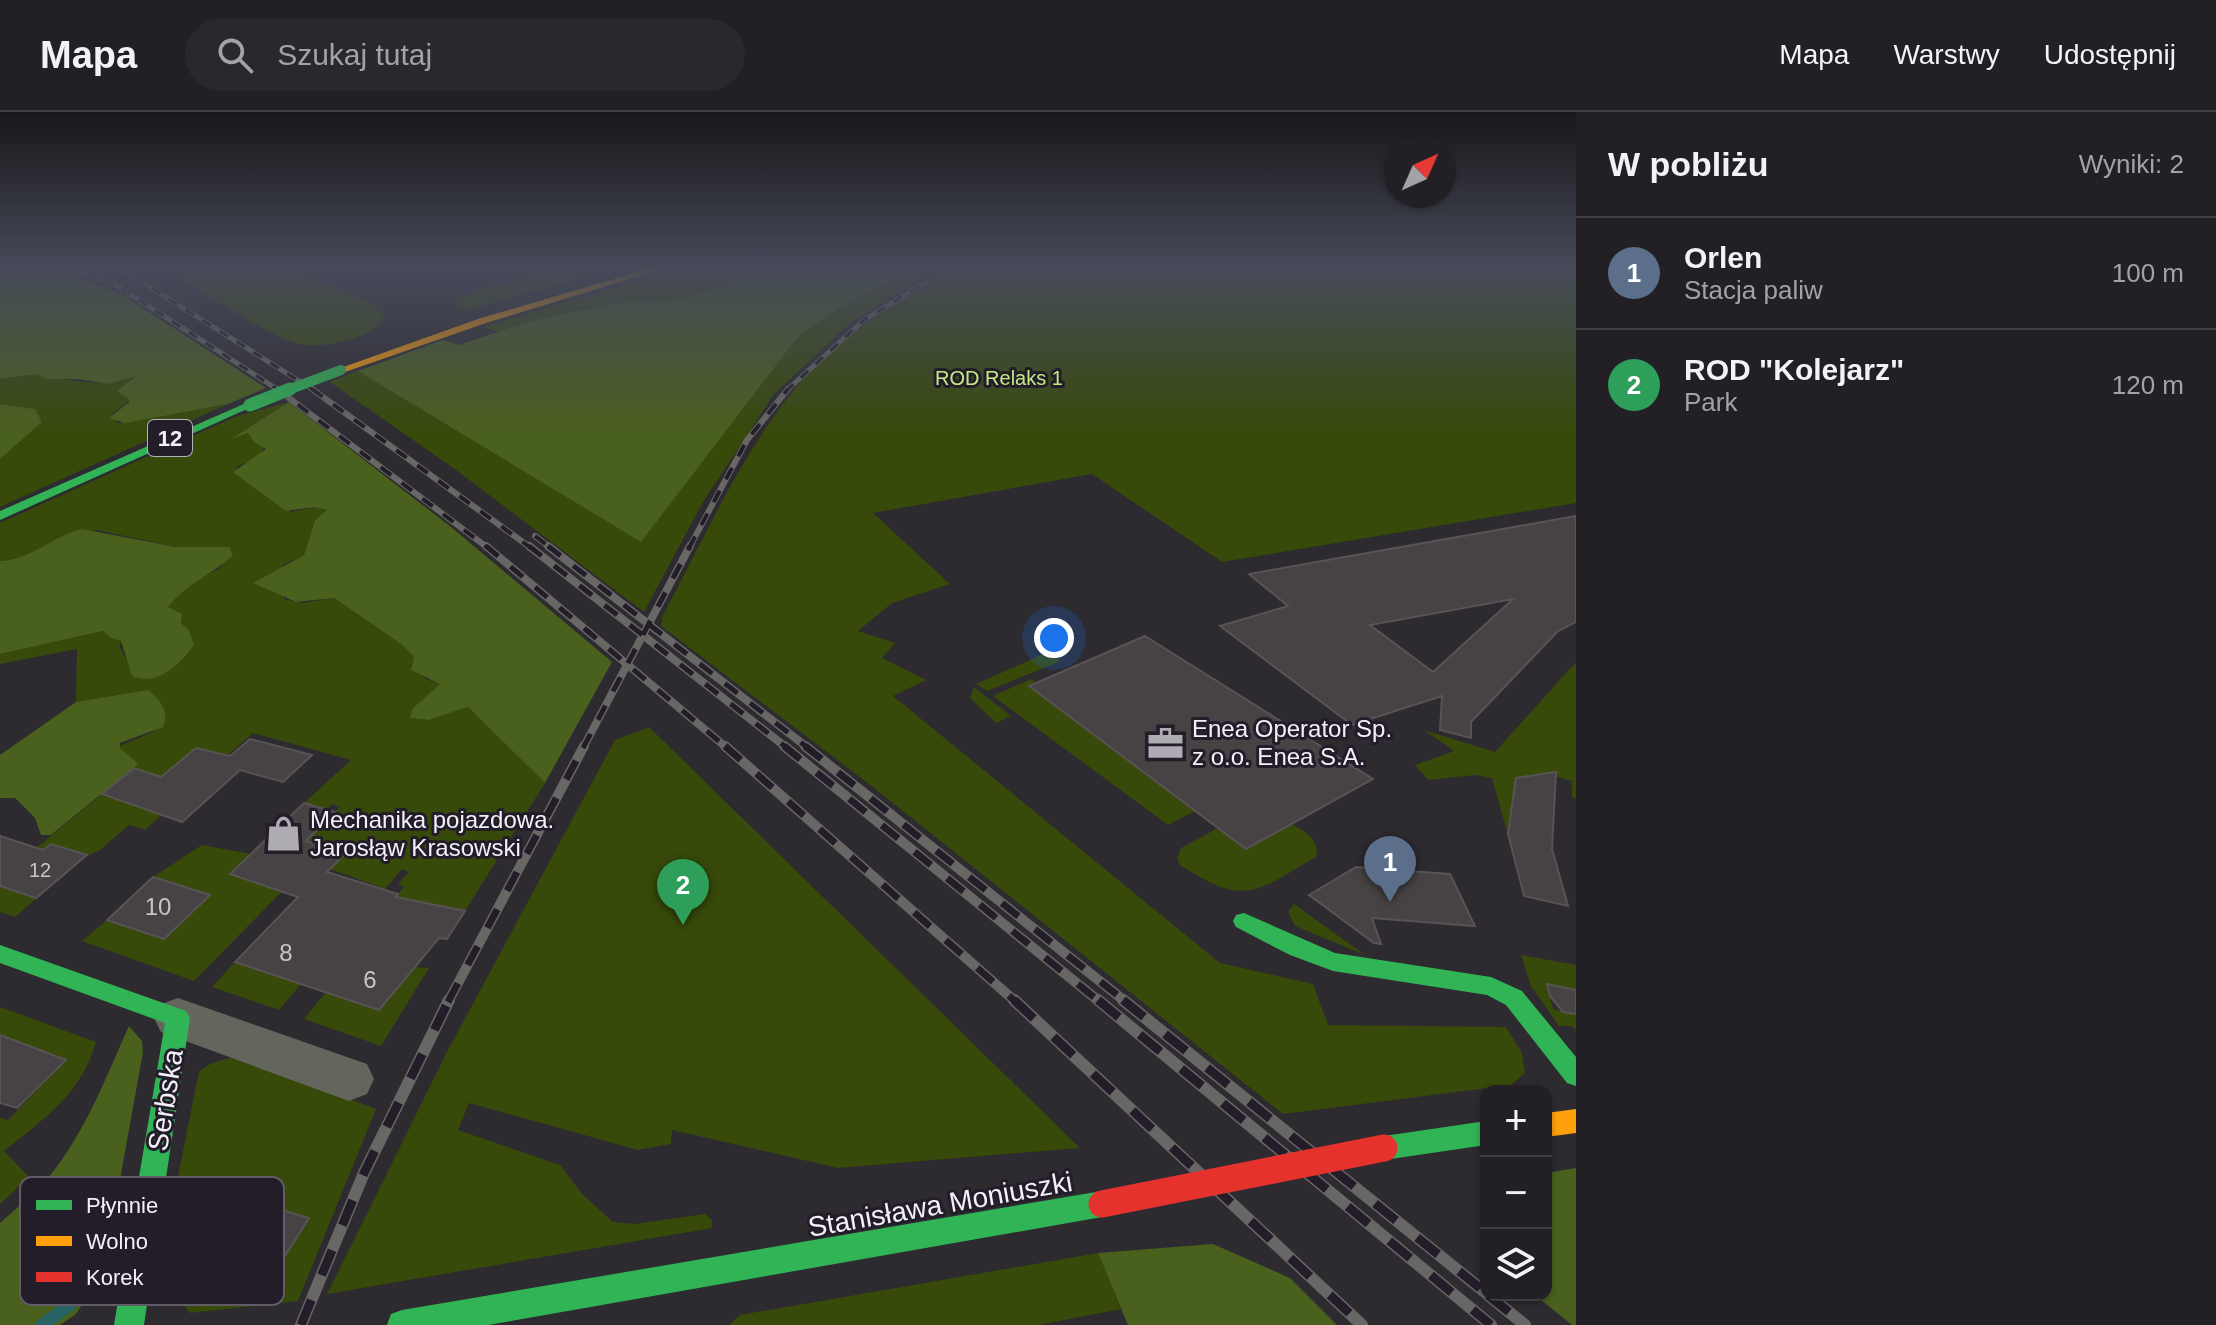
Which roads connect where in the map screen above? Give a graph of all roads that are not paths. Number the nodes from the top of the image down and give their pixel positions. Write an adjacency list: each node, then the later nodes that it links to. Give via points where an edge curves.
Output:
1 (474, 324): 2 (street, 12, bridge, via 250,405)
2 (0, 516)
3 (1244, 921): 6 (street, via 1333,962 1491,986 1514,998)
4 (0, 954): 5 (street, Serbska)
5 (178, 1018): 7 (street, Serbska); 11 (street, Serbska)
6 (1576, 1075)
7 (349, 1079)
8 (1576, 1121): 9 (street)
9 (1552, 1124)
10 (1480, 1134): 14 (street, Stanisława Moniuszki, bridge)
11 (153, 1177)
12 (132, 1305): 13 (street, Serbska)
13 (129, 1325)
14 (402, 1325)

